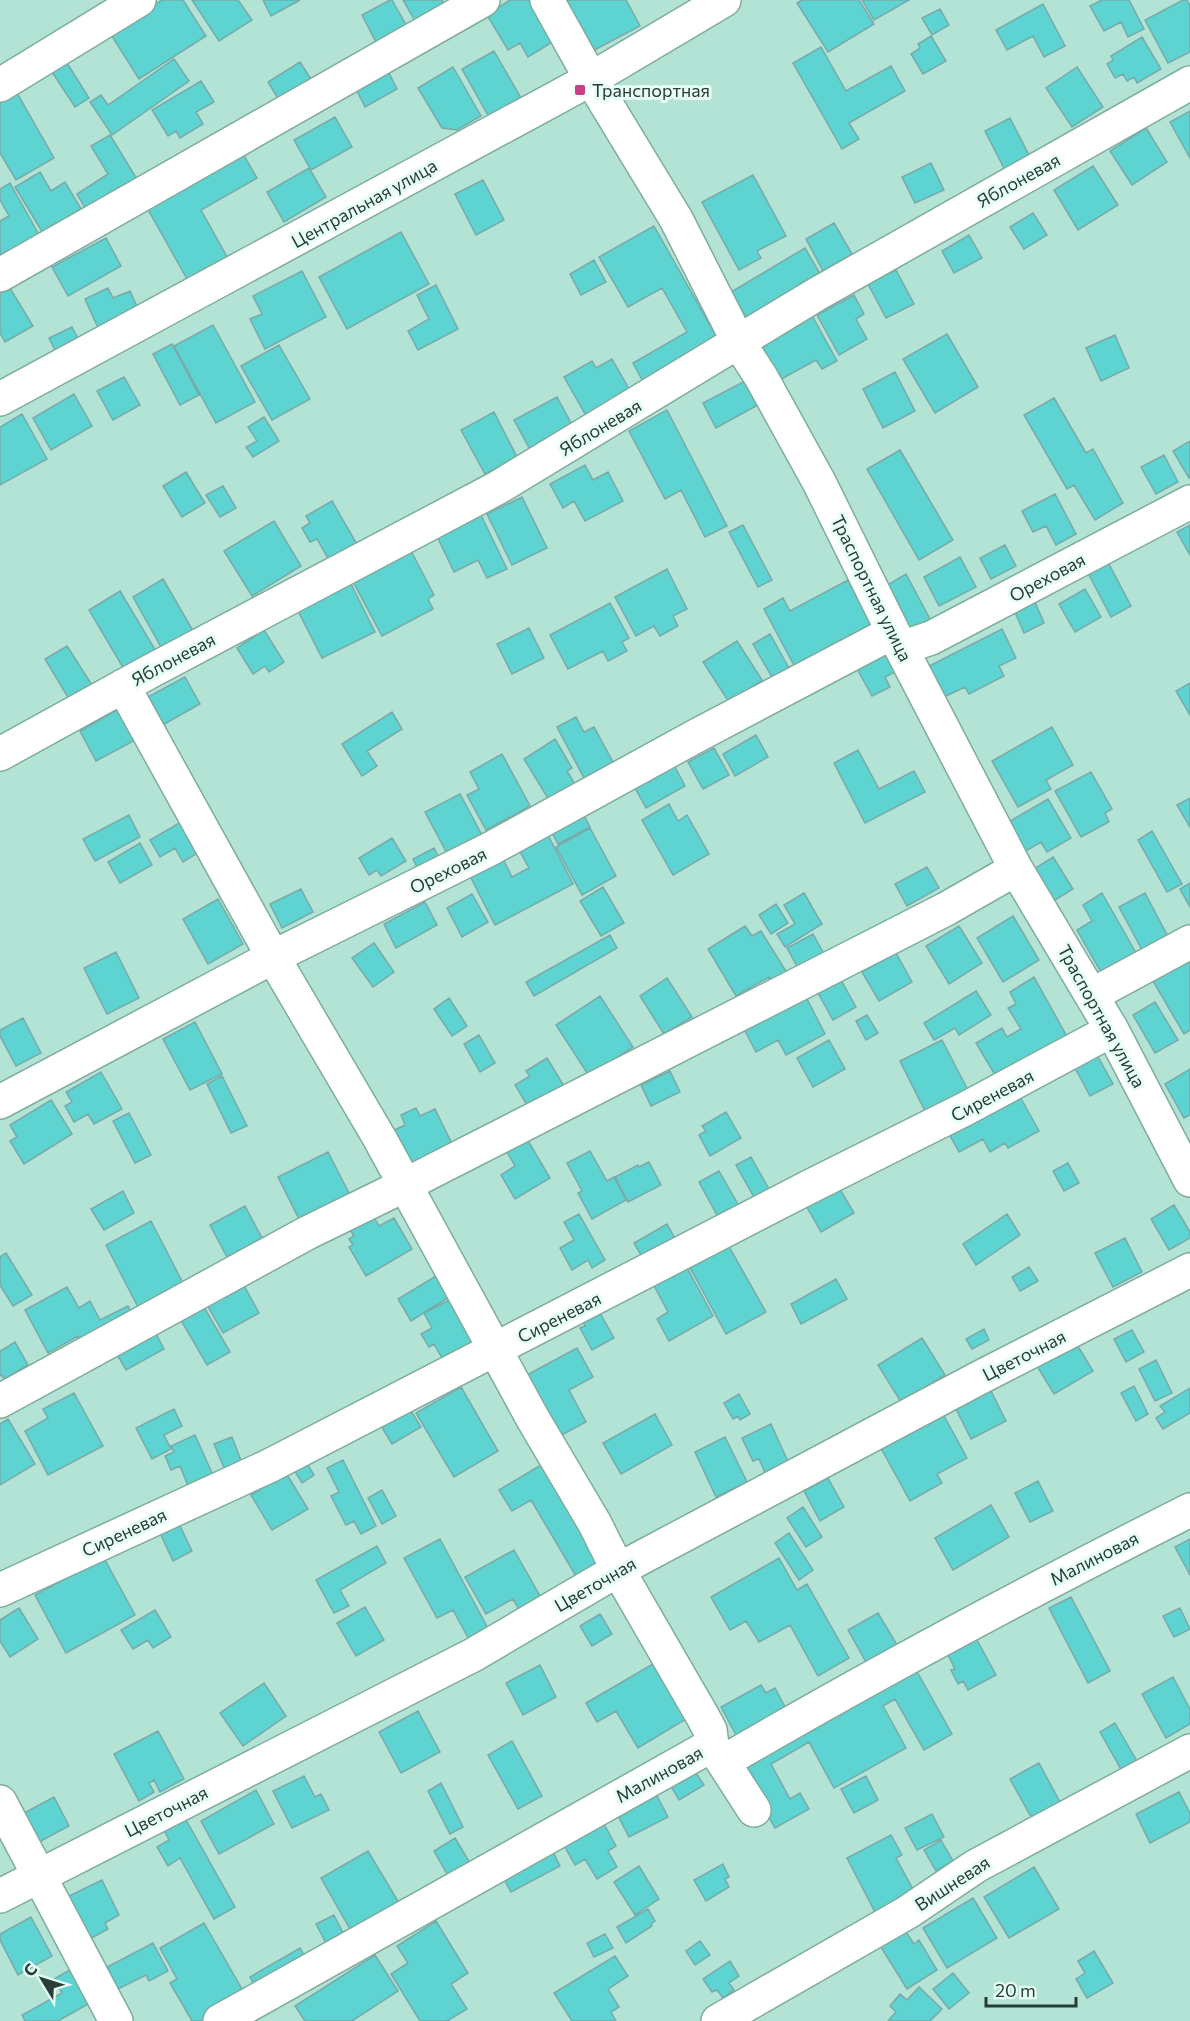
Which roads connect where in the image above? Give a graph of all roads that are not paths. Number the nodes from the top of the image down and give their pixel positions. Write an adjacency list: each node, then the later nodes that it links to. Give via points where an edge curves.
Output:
1 (139, 0): 7 (street)
2 (483, 0): 8 (street)
3 (547, 0): 5 (street, Траспортная улица)
4 (724, 0): 5 (street, Центральная улица)
5 (591, 79): 9 (street, Траспортная улица, via 676,219); 10 (street, Центральная улица)
6 (1190, 83): 9 (street, Яблоневая, via 827,288)
7 (0, 85)
8 (0, 275)
9 (739, 343): 12 (street, Траспортная улица, via 819,482); 13 (street, Яблоневая, via 497,488)
10 (0, 399)
11 (1190, 502): 12 (street, Ореховая, via 931,638)
12 (897, 640): 15 (street, Траспортная улица); 17 (street, Ореховая, via 686,742 490,849)
13 (123, 686): 14 (street, Яблоневая); 17 (street)
14 (0, 754)
15 (1016, 869): 18 (street, Траспортная улица); 22 (street, via 946,909)
16 (1190, 942): 18 (street)
17 (273, 957): 20 (street, Ореховая); 22 (street)
18 (1092, 995): 19 (street, Траспортная улица)
19 (1112, 1030): 21 (street, Траспортная улица); 24 (street, Сиреневая)
20 (0, 1102)
21 (1190, 1180)
22 (405, 1185): 24 (street); 25 (street, via 307,1233)
23 (1190, 1270): 27 (street, Цветочная)
24 (495, 1350): 27 (street); 28 (street, Сиреневая, via 269,1466)
25 (0, 1401)
26 (1190, 1510): 30 (street, Малиновая)
27 (618, 1570): 30 (street, via 703,1716); 33 (street, Цветочная, via 473,1655)
28 (0, 1590)
29 (1190, 1751): 37 (street, Вишневая, via 976,1866 908,1912)
30 (717, 1753): 32 (street); 36 (street, Малиновая)
31 (0, 1802): 33 (street)
32 (754, 1810)
33 (39, 1875): 34 (street, Цветочная); 35 (street)
34 (0, 1896)
35 (116, 2021)
36 (220, 2021)
37 (717, 2021)

